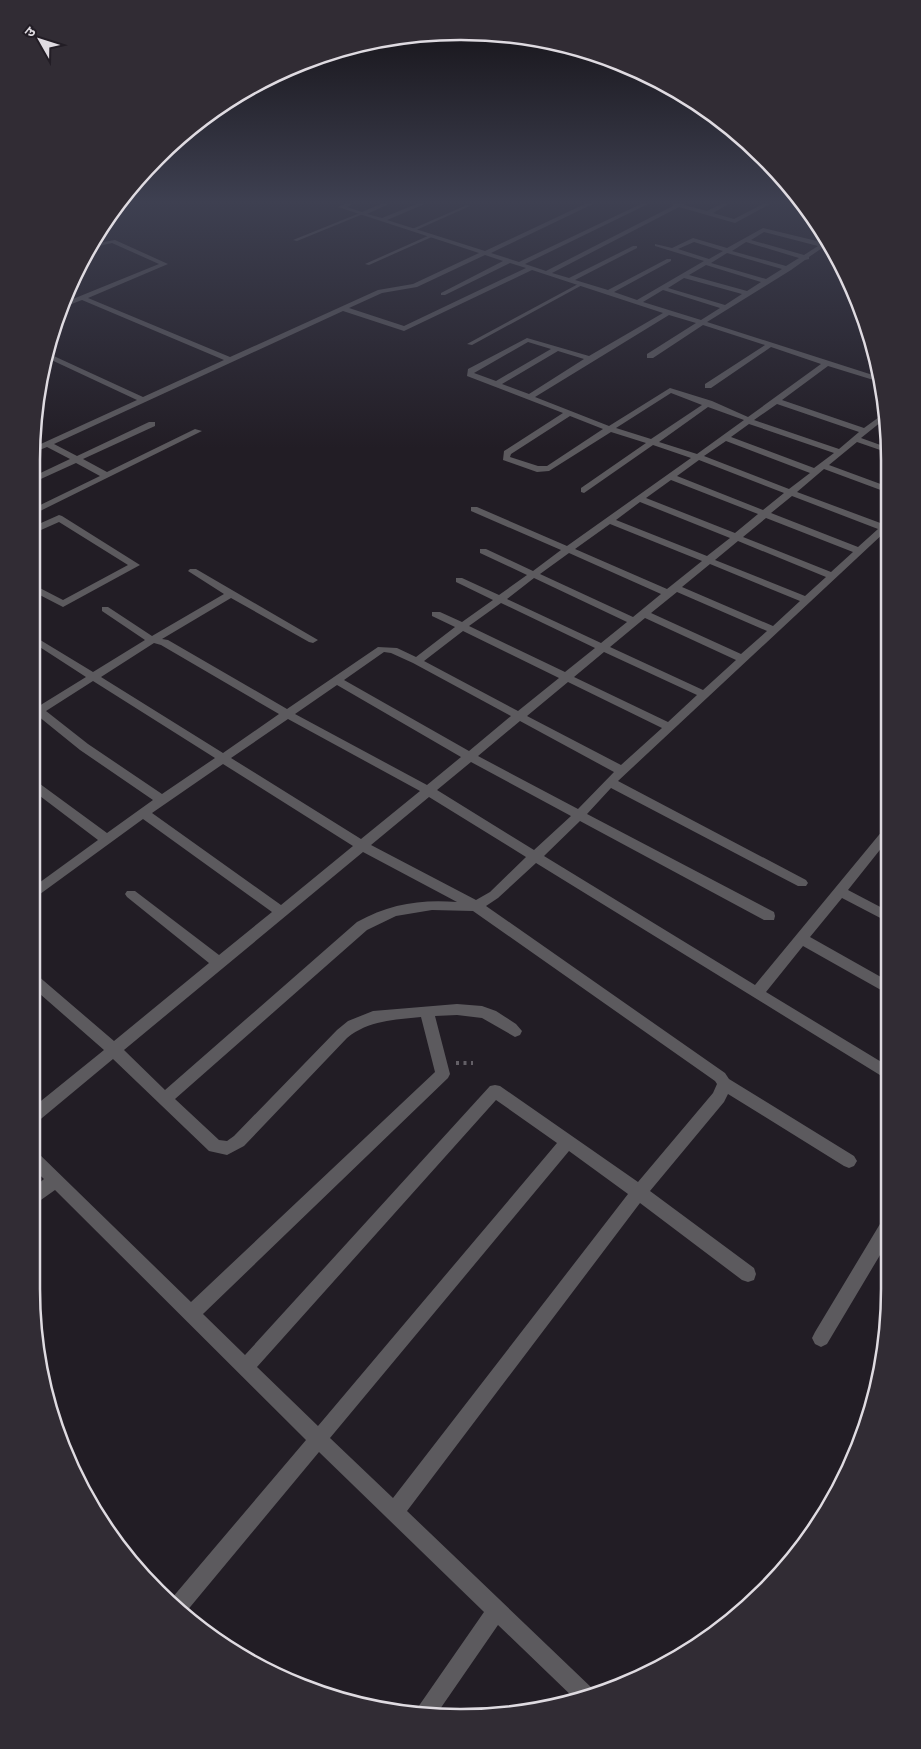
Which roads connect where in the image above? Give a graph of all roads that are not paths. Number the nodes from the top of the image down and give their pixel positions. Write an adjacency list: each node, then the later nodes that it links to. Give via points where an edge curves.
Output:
1 (115, 285): 15 (street)
2 (417, 285): 18 (street, via 380,291)
3 (462, 285): 13 (street)
4 (497, 285): 18 (street, via 404,329)
5 (581, 285): 22 (lane)
6 (584, 285): 12 (street)
7 (622, 285): 12 (street)
8 (668, 285): 11 (street)
9 (715, 285): 14 (street)
10 (764, 285): 14 (street)
11 (662, 288): 17 (street); 19 (street)
12 (608, 292): 17 (street)
13 (443, 294)
14 (749, 294): 19 (street)
15 (82, 298): 16 (street); 27 (street)
16 (71, 302)
17 (638, 302): 20 (street)
18 (342, 308): 27 (street)
19 (726, 308): 21 (street)
20 (669, 312): 21 (street); 28 (street)
21 (703, 323): 23 (street); 25 (street)
22 (470, 344)
23 (770, 345): 29 (street); 32 (street)
24 (558, 348): 28 (street); 31 (street); 31 (street, via 527,340 471,371 472,376)
25 (650, 356)
26 (53, 358): 34 (street)
27 (228, 359): 34 (street)
28 (590, 359): 33 (street)
29 (827, 363): 30 (street); 35 (street)
30 (873, 378)
31 (495, 385): 33 (street)
32 (708, 386)
33 (528, 398): 37 (street)
34 (143, 400): 47 (street)
35 (776, 401): 38 (street); 43 (street)
36 (709, 403): 38 (street); 41 (street, via 670,390); 46 (street)
37 (568, 413): 41 (street); 41 (street, via 507,453 506,458 538,469 550,468)
38 (747, 419): 44 (street); 50 (street)
39 (879, 420): 43 (street)
40 (152, 424): 52 (street)
41 (610, 429): 46 (street)
42 (198, 431): 55 (street)
43 (865, 432): 45 (street)
44 (726, 438): 51 (street); 53 (street)
45 (855, 439): 49 (street); 50 (street)
46 (650, 443): 51 (street); 58 (street)
47 (48, 444): 48 (street); 52 (street)
48 (40, 447)
49 (881, 448)
50 (840, 452): 53 (street)
51 (698, 458): 56 (street); 59 (street)
52 (77, 459): 54 (street); 55 (street)
53 (820, 469): 57 (street); 59 (street)
54 (40, 476)
55 (106, 476): 61 (street)
56 (671, 478): 60 (street); 63 (street)
57 (881, 487)
58 (584, 490)
59 (792, 492): 63 (street); 65 (street)
60 (641, 499): 64 (street); 68 (street)
61 (40, 507)
62 (474, 509): 69 (street)
63 (766, 513): 68 (street); 71 (street)
64 (611, 521): 69 (street); 72 (street)
65 (881, 525)
66 (40, 527): 77 (street, via 59,518 135,565 63,604)
67 (881, 531): 71 (street)
68 (738, 536): 72 (street); 75 (street)
69 (568, 550): 74 (street); 78 (street)
70 (483, 551): 74 (street)
71 (859, 551): 75 (street)
72 (709, 561): 78 (street); 81 (street)
73 (193, 571): 79 (street)
74 (533, 574): 80 (street); 85 (street)
75 (832, 576): 81 (street)
76 (459, 580): 80 (street)
77 (40, 591)
78 (673, 591): 84 (street); 87 (street)
79 (230, 593): 88 (street); 89 (street)
80 (499, 599): 86 (street); 91 (street)
81 (807, 600): 87 (street)
82 (105, 609): 88 (street)
83 (436, 614): 86 (street)
84 (645, 614): 85 (street); 92 (street)
85 (636, 622): 91 (street)
86 (462, 626): 93 (street); 95 (street)
87 (774, 630): 92 (street)
88 (152, 640): 94 (street); 99 (street, via 164,642 185,653)
89 (313, 640)
90 (40, 645): 94 (street)
91 (604, 647): 95 (street); 97 (street)
92 (743, 659): 97 (street)
93 (417, 661): 96 (street, via 382,649); 101 (street)
94 (94, 676): 98 (street); 104 (street)
95 (567, 678): 101 (street); 102 (street)
96 (336, 680): 99 (street); 103 (street)
97 (705, 695): 102 (street)
98 (40, 708)
99 (287, 714): 104 (street); 108 (street)
100 (40, 715): 109 (street)
101 (520, 716): 103 (street); 105 (street)
102 (669, 728): 105 (street)
103 (470, 757): 108 (street); 111 (street)
104 (222, 759): 109 (street); 114 (street)
105 (622, 771): 106 (street)
106 (610, 782): 111 (street); 116 (street)
107 (40, 790): 112 (street)
108 (429, 791): 114 (street); 115 (street)
109 (162, 800): 110 (street)
110 (144, 812): 112 (street); 121 (street)
111 (579, 815): 115 (street); 123 (street)
112 (107, 840): 117 (street)
113 (881, 845): 118 (street)
114 (362, 846): 120 (street); 121 (street)
115 (535, 858): 120 (street, via 494,895); 128 (street)
116 (802, 884)
117 (40, 888)
118 (840, 891): 122 (street); 124 (street)
119 (131, 894): 125 (street)
120 (476, 906): 133 (street, via 720,1077); 134 (street, via 411,907 393,911 362,926)
121 (281, 912): 125 (street)
122 (881, 913)
123 (769, 916)
124 (801, 938): 126 (street); 128 (street)
125 (219, 963): 131 (street)
126 (881, 984)
127 (40, 987): 131 (street)
128 (757, 993): 132 (street)
129 (427, 1012): 130 (street, via 480,1011); 134 (street, via 373,1017 353,1025 230,1147 214,1146); 144 (street, via 443,1074)
130 (515, 1030)
131 (114, 1050): 134 (street); 135 (street)
132 (881, 1070)
133 (724, 1084): 137 (street); 141 (street, via 719,1097)
134 (165, 1099)
135 (40, 1111)
136 (568, 1141): 141 (street); 146 (street, via 494,1090); 147 (street)
137 (849, 1161)
138 (40, 1165): 139 (street)
139 (55, 1180): 140 (street); 144 (street)
140 (40, 1192)
141 (639, 1192): 143 (street); 148 (street)
142 (881, 1236): 145 (street)
143 (748, 1274)
144 (191, 1314): 146 (street)
145 (821, 1338)
146 (245, 1367): 147 (street)
147 (318, 1439): 148 (street); 149 (street)
148 (394, 1512): 150 (street)
149 (181, 1603)
150 (497, 1610): 151 (street); 152 (street)
151 (582, 1691)
152 (428, 1707)

